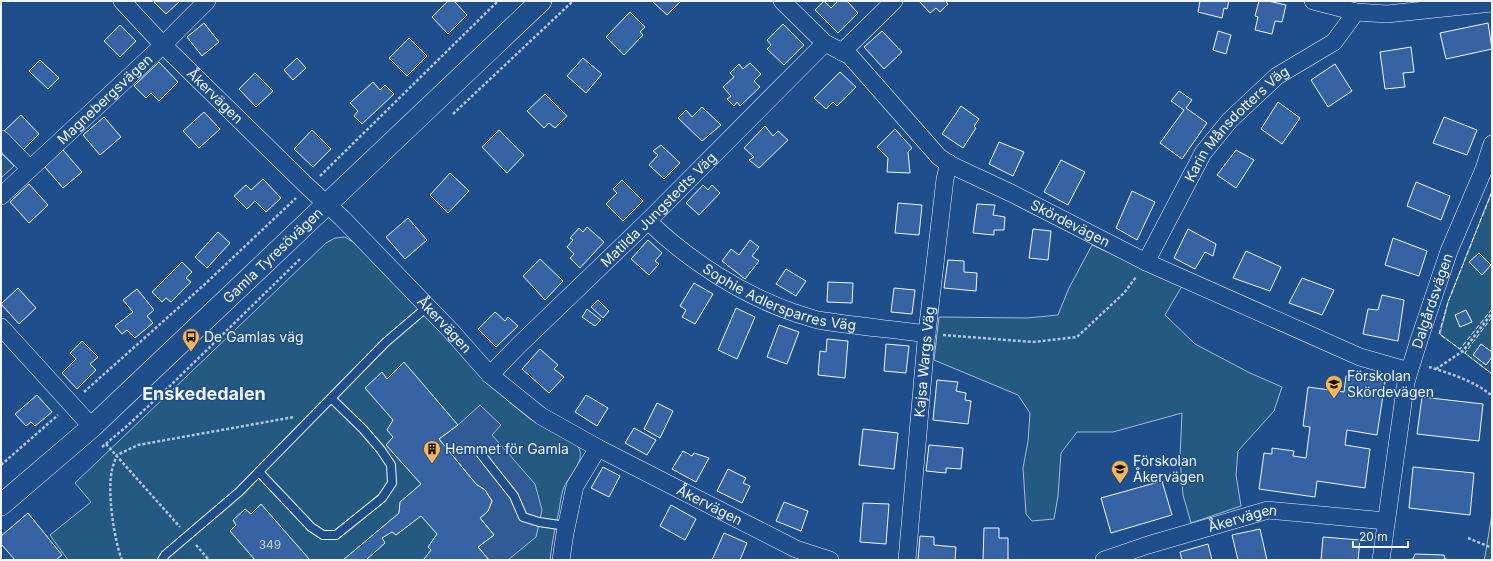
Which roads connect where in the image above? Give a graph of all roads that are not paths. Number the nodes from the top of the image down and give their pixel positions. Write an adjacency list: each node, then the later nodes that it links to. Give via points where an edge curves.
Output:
1 (122, 1): 10 (street, Åkervägen)
2 (206, 1): 10 (street, Magnebergsvägen)
3 (541, 1): 17 (street, Gamla Tyresövägen)
4 (782, 1): 9 (street, Skördevägen)
5 (894, 1): 11 (street)
6 (1313, 1): 8 (street)
7 (1492, 3): 8 (street, via 1387,14)
8 (1356, 12): 19 (street, Karin Månsdotters Väg, via 1334,42 1277,76 1230,120 1204,153)
9 (825, 43): 11 (street, Skördevägen); 18 (street, Matilda Jungstedts Väg)
10 (163, 45): 15 (street, Magnebergsvägen); 17 (street, Åkervägen)
11 (842, 52): 14 (street, Skördevägen, via 850,56)
12 (1, 139): 15 (street)
13 (1492, 144): 23 (street, Dalgårdsvägen, via 1449,251)
14 (948, 164): 19 (street, Skördevägen); 22 (street, Kajsa Wargs Väg)
15 (30, 169): 16 (street, Magnebergsvägen)
16 (1, 196)
17 (327, 204): 20 (street, Åkervägen); 26 (street, Gamla Tyresövägen)
18 (648, 221): 22 (street, Sophie Adlersparres Väg, via 667,239 711,270 749,294 783,309 817,320); 24 (street, Matilda Jungstedts Väg)
19 (1146, 262): 23 (street, Skördevägen, via 1360,356)
20 (427, 307): 24 (street, Åkervägen); 25 (lane, via 386,342)
21 (1, 327): 26 (street)
22 (927, 334): 36 (street, Kajsa Wargs Väg)
23 (1411, 366): 31 (street, Dalgårdsvägen, via 1406,382)
24 (490, 375): 27 (street, Åkervägen, via 541,416)
25 (331, 398): 29 (lane); 29 (lane, via 363,429 391,465 392,483 382,498 336,535 323,535 311,528)
26 (92, 427): 30 (street, Gamla Tyresövägen)
27 (598, 448): 32 (street, via 575,486); 35 (street, Åkervägen, via 796,549)
28 (480, 453): 32 (lane, via 514,496 523,517)
29 (259, 472): 33 (lane, via 240,492)
30 (1, 505)
31 (1386, 521): 37 (street, Åkervägen, via 1268,510); 38 (street, Dalgårdsvägen)
32 (566, 526): 34 (street)
33 (162, 560)
34 (561, 560)
35 (830, 560)
36 (907, 560)
37 (1104, 560)
38 (1381, 560)

